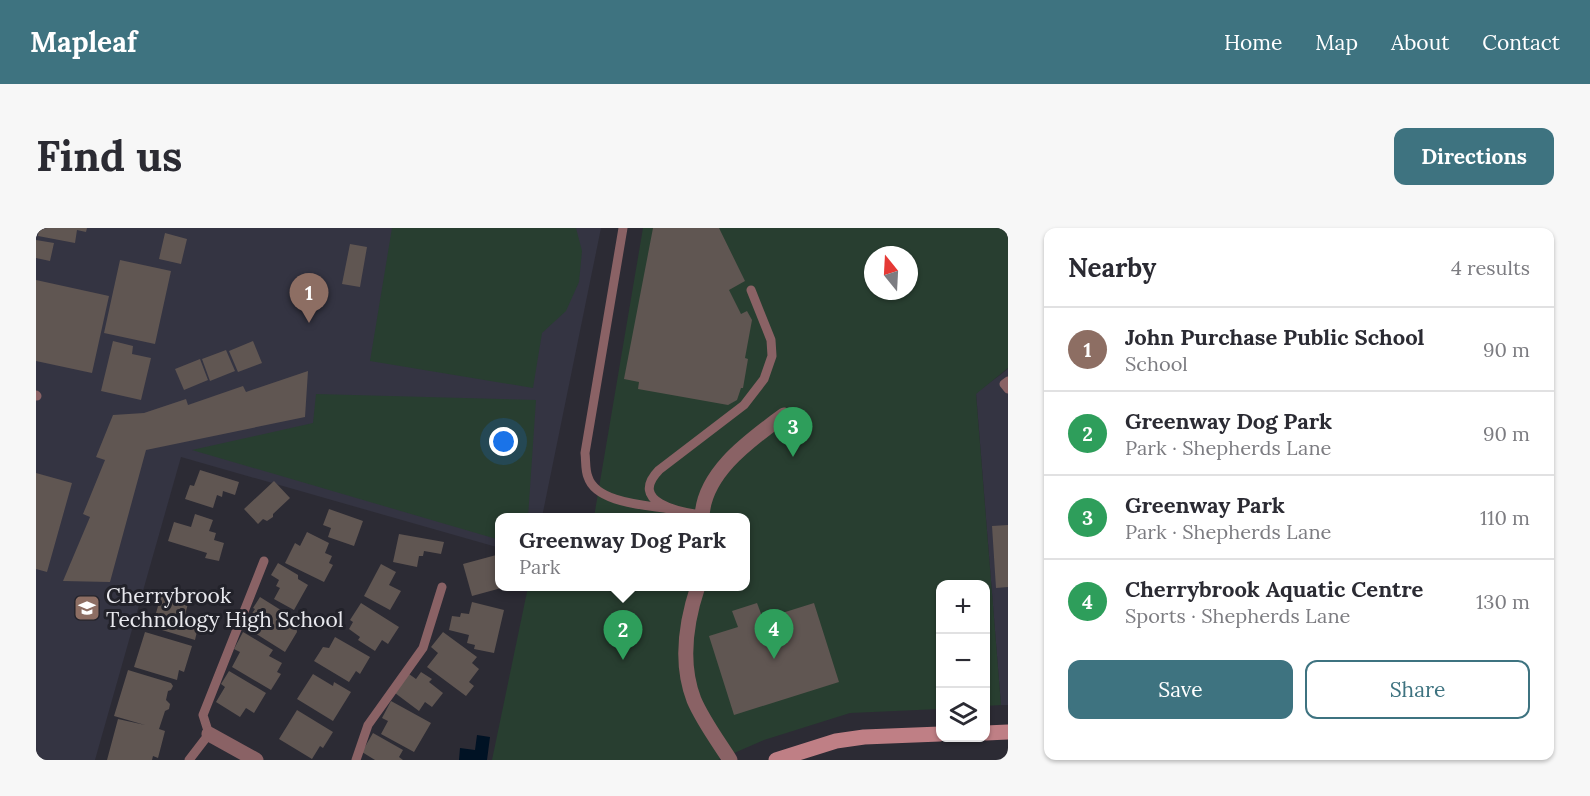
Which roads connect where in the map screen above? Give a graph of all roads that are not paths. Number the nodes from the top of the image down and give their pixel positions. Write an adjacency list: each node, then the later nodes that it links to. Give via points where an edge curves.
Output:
1 (623, 228): 6 (lane, via 585,453 588,477 595,489 611,498)
2 (751, 290): 6 (lane, via 771,340 772,356 764,379 744,405 650,479 654,500)
3 (1008, 381): 4 (lane, via 1004,384)
4 (1008, 389)
5 (784, 414): 8 (street, via 723,466)
6 (669, 509): 7 (lane)
7 (687, 513)
8 (702, 513)
9 (264, 561): 14 (lane, via 203,715)
10 (442, 587): 18 (lane, via 423,648 368,725)
11 (697, 591): 19 (street, via 687,634 686,668 694,700)
12 (1008, 732): 13 (main road)
13 (990, 733)
14 (209, 734): 16 (lane); 17 (street)
15 (936, 734): 20 (main road, via 836,741)
16 (189, 760)
17 (256, 760)
18 (356, 760)
19 (730, 760)
20 (776, 760)

